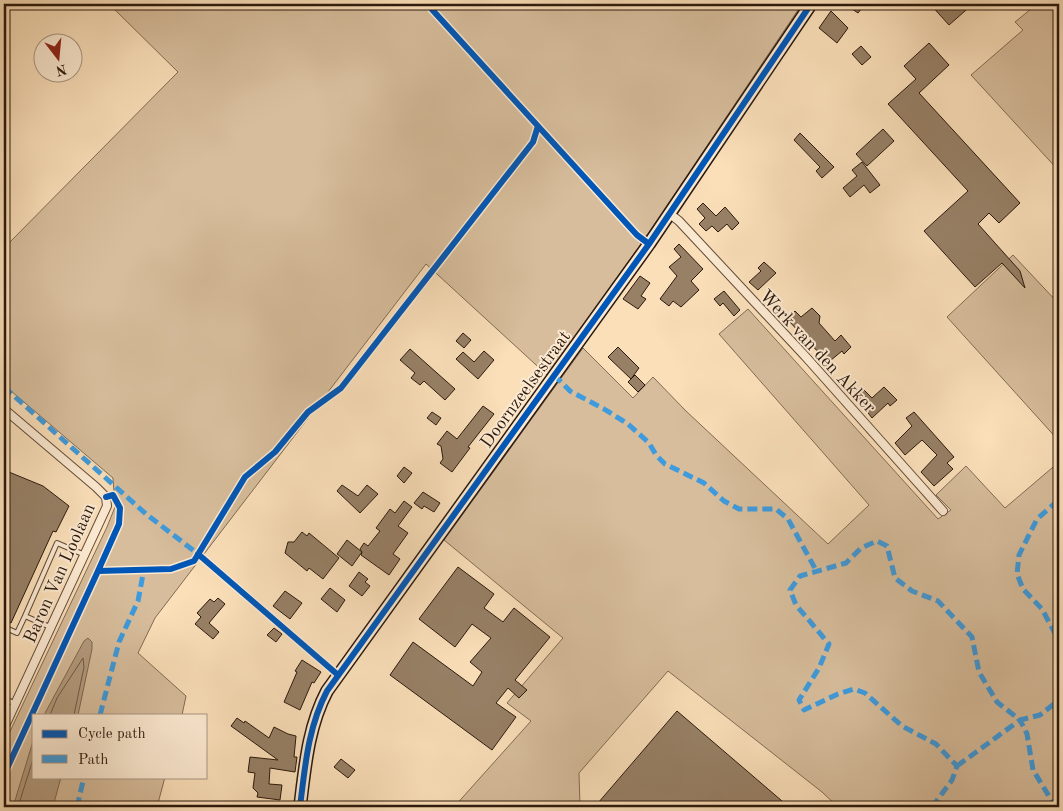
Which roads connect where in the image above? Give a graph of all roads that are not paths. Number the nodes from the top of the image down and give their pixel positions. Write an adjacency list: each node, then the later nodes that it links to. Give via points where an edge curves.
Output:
1 (811, 4): 2 (main road, Doornzeelsestraat)
2 (670, 214): 4 (street, Werk van den Akker, via 805,356); 12 (main road, Doornzeelsestraat, via 327,691 310,735)
3 (4, 409): 5 (street, Baron Van Loolaan, via 106,498 108,506)
4 (943, 511)
5 (85, 555): 6 (lane, via 57,543); 8 (street, Baron Van Loolaan)
6 (25, 616): 7 (lane, via 17,633); 8 (lane)
7 (4, 627)
8 (51, 628): 10 (street, Baron Van Loolaan)
9 (4, 698): 10 (lane)
10 (15, 704): 11 (street, Baron Van Loolaan)
11 (4, 728)
12 (300, 807)

